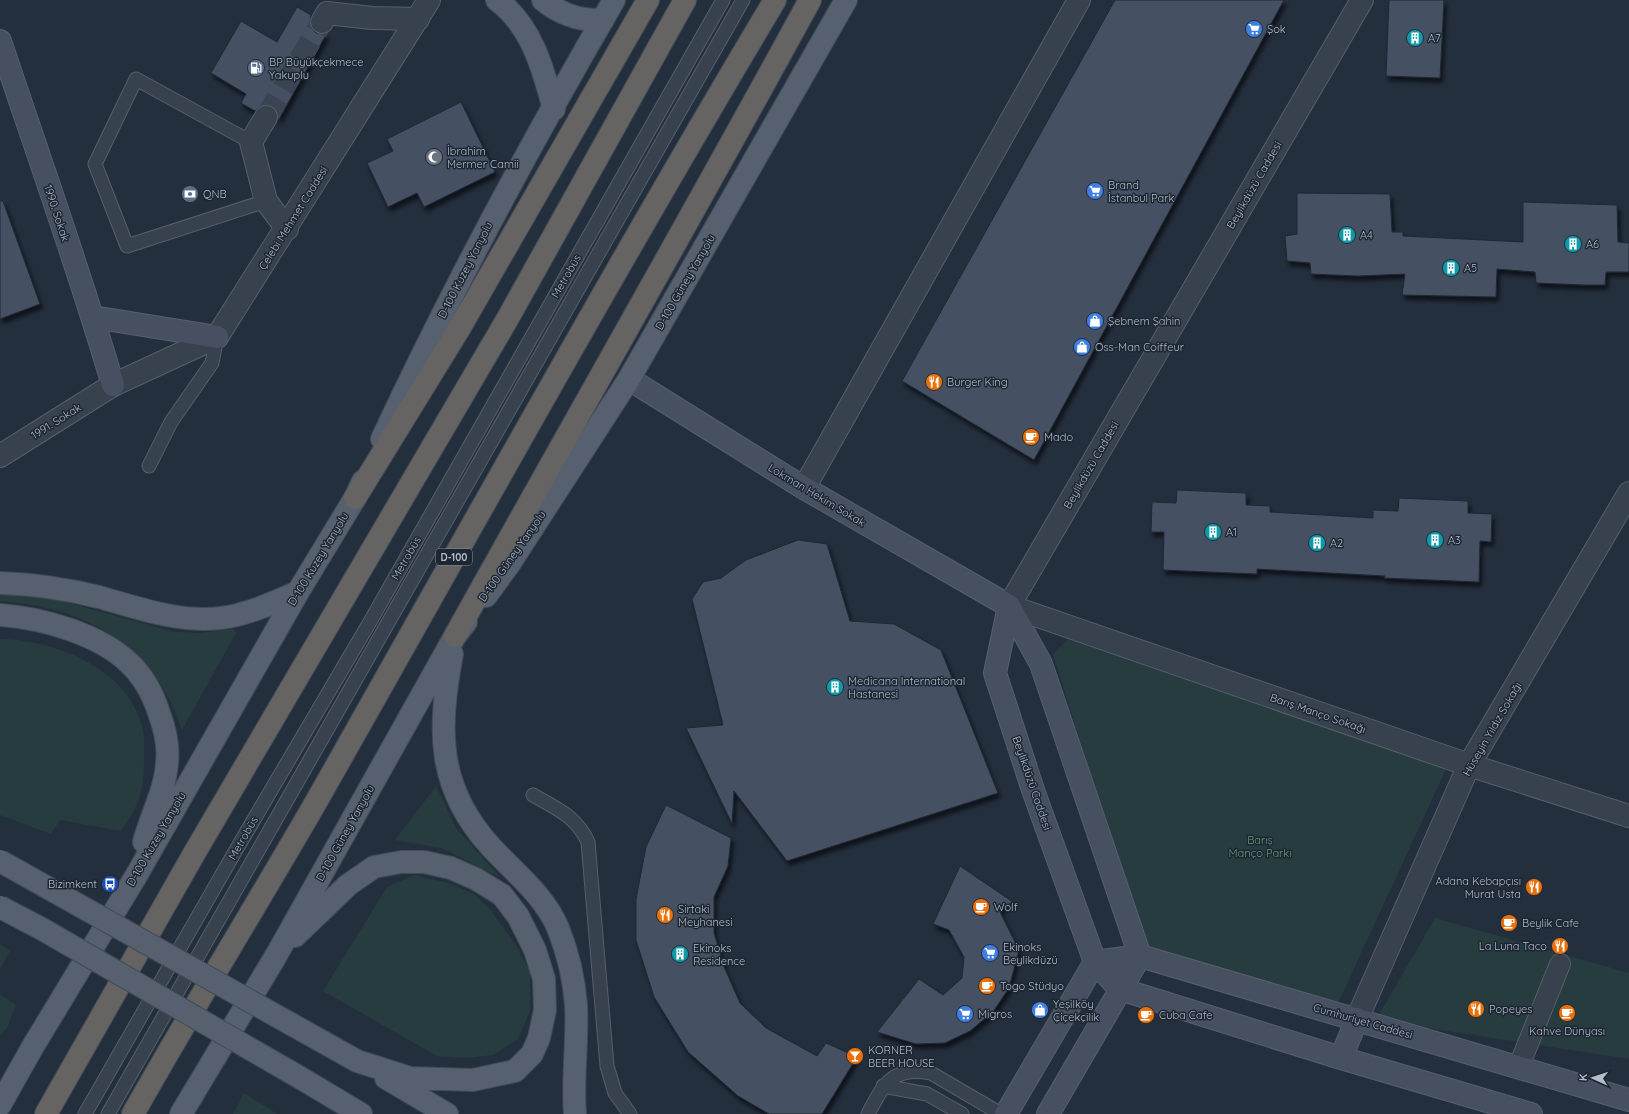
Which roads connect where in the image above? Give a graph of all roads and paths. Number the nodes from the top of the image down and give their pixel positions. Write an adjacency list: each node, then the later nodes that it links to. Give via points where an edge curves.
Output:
1 (430, 0): 14 (street, Çelebi Mehmet Caddesi)
2 (497, 0): 18 (main road, via 520,22 534,47)
3 (543, 0): 15 (main road, via 555,10 570,16 587,21)
4 (614, 0): 15 (main road, D-100 Kuzey Yanyolu)
5 (648, 0): 31 (highway, via 459,329)
6 (685, 0): 59 (highway, via 508,318)
7 (723, 0): 60 (lane, Metrobüs, via 375,613)
8 (742, 0): 61 (lane, Metrobüs)
9 (775, 0): 62 (highway, D-100, via 313,806)
10 (810, 0): 36 (highway, via 729,150 590,392)
11 (846, 0): 25 (main road, D-100 Güney Yanyolu)
12 (1079, 0): 29 (street)
13 (1362, 0): 34 (street, Beylikdüzü Caddesi)
14 (418, 19): 16 (street, via 372,18 327,13); 22 (street, Çelebi Mehmet Caddesi)
15 (603, 20): 18 (main road, D-100 Kuzey Yanyolu)
16 (322, 22)
17 (0, 41): 23 (main road, 1990. Sokak)
18 (554, 109): 31 (main road, D-100 Kuzey Yanyolu, via 494,216 421,356)
19 (266, 118): 20 (street)
20 (251, 142): 21 (street); 21 (lane, via 136,79 95,164 127,246)
21 (266, 201): 22 (street)
22 (287, 229): 24 (street, Çelebi Mehmet Caddesi)
23 (93, 317): 24 (main road); 26 (main road, 1990. Sokak)
24 (217, 337): 26 (street); 28 (lane, via 212,363 171,422)
25 (629, 379): 29 (main road, Lokman Hekim Sokak); 36 (main road, D-100 Güney Yanyolu, via 510,563)
26 (113, 385): 27 (street, 1991. Sokak)
27 (0, 456)
28 (149, 466)
29 (804, 488): 34 (main road, Lokman Hekim Sokak)
30 (1629, 494): 37 (street, Hüseyin Yıldız Sokağı)
31 (355, 498): 33 (main road, D-100 Kuzey Yanyolu)
32 (0, 584): 33 (main road, via 55,588 149,611 192,618 219,618 244,614)
33 (298, 592): 41 (main road, D-100 Kuzey Yanyolu)
34 (1009, 606): 37 (street, Barış Manço Sokağı); 44 (main road, via 1041,664); 45 (main road, Beylikdüzü Caddesi, via 995,673 1033,790)
35 (0, 615): 41 (main road, via 23,617 59,626 95,640 129,663 154,697 167,739 168,763 163,788 147,832)
36 (455, 636): 43 (main road, D-100 Güney Yanyolu); 66 (main road, via 444,695 443,742 447,769 457,798 470,821 543,902 560,933 568,957 576,1007 573,1092)
37 (1469, 765): 39 (street, Barış Manço Sokağı); 48 (street, Hüseyin Yıldız Sokağı)
38 (533, 795): 67 (lane, via 572,818 588,842 606,1066 615,1094)
39 (1629, 816)
40 (0, 861): 51 (main road, bridge)
41 (136, 876): 49 (main road, D-100 Kuzey Yanyolu)
42 (0, 907): 53 (main road, bridge, via 42,928)
43 (277, 954): 51 (main road, via 358,878 374,867 401,862 424,862 451,868 476,879 502,895 518,916 538,957 544,979 545,1010 539,1038 532,1054 515,1071 473,1080 410,1078); 58 (main road, D-100 Güney Yanyolu)
44 (1140, 956): 45 (main road, Cumhuriyet Caddesi); 47 (main road); 48 (main road, Cumhuriyet Caddesi)
45 (1095, 962): 47 (main road); 71 (main road)
46 (1560, 964): 52 (street)
47 (1120, 989): 50 (main road); 72 (main road)
48 (1358, 1019): 50 (main road); 52 (main road, Cumhuriyet Caddesi)
49 (32, 1048): 54 (main road); 57 (main road, D-100 Kuzey Yanyolu)
50 (1341, 1058): 73 (main road)
51 (357, 1061): 65 (main road)
52 (1518, 1066): 56 (main road, Cumhuriyet Caddesi)
53 (299, 1077): 63 (main road, via 322,1107); 64 (main road)
54 (0, 1078)
55 (883, 1086): 68 (lane); 69 (lane, via 927,1094); 70 (lane, via 891,1079 910,1072 931,1073)
56 (1629, 1100)
57 (0, 1106)
58 (183, 1112)
59 (46, 1114)
60 (86, 1114)
61 (108, 1114)
62 (133, 1114)
63 (331, 1114)
64 (361, 1114)
65 (447, 1114)
66 (575, 1114)
67 (630, 1114)
68 (868, 1114)
69 (962, 1114)
70 (1001, 1114)
71 (1006, 1114)
72 (1048, 1114)
73 (1531, 1114)

